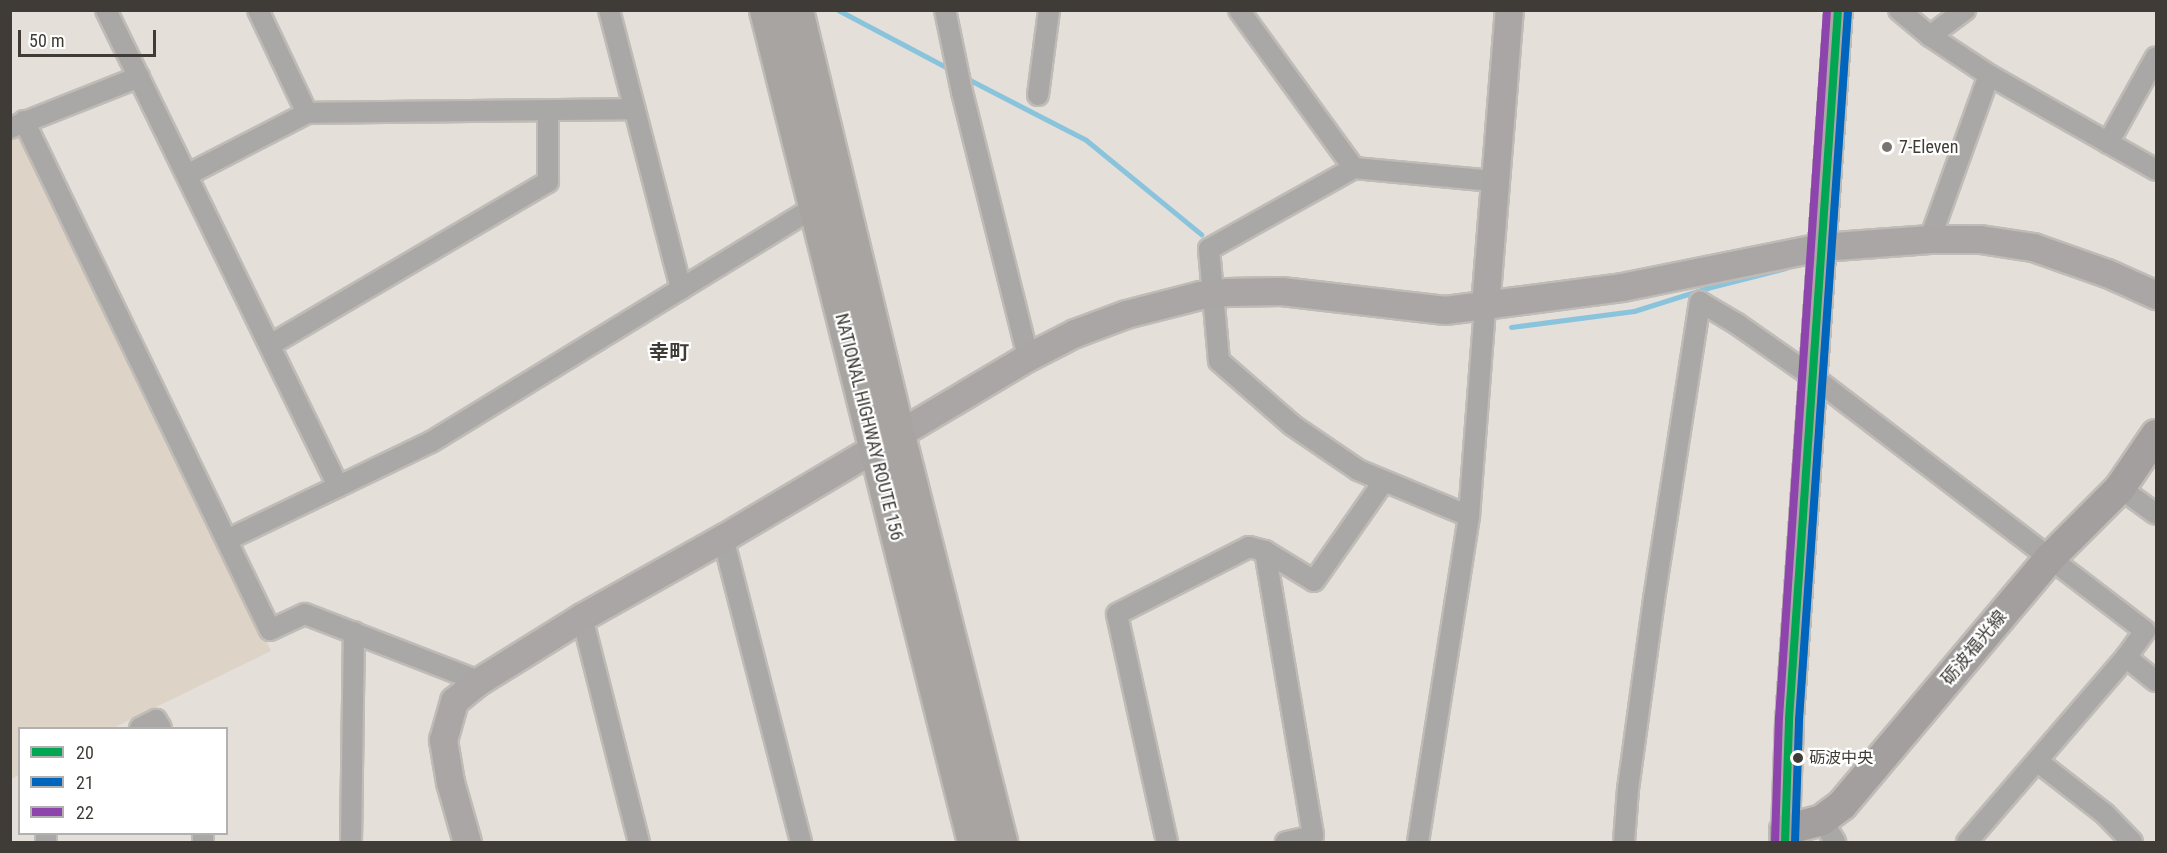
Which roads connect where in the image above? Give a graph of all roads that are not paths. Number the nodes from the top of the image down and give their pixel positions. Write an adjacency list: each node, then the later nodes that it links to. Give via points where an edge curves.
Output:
1 (106, 10): 16 (street)
2 (258, 10): 20 (street)
3 (609, 10): 18 (street)
4 (766, 10): 27 (highway, NATIONAL HIGHWAY ROUTE 156)
5 (796, 10): 27 (highway, NATIONAL HIGHWAY ROUTE 156)
6 (945, 10): 35 (street)
7 (1049, 10): 17 (street)
8 (1239, 10): 23 (street)
9 (1509, 10): 26 (street)
10 (1838, 10): 29 (street)
11 (1899, 10): 13 (street)
12 (1965, 10): 13 (street)
13 (1930, 36): 15 (street)
14 (2157, 57): 22 (street)
15 (1989, 75): 22 (street); 28 (street)
16 (139, 77): 21 (street); 25 (street)
17 (1038, 95)
18 (634, 109): 19 (street); 30 (street)
19 (548, 110): 20 (street); 34 (street, via 548,183)
20 (307, 113): 25 (street)
21 (17, 124): 45 (street)
22 (2108, 143): 24 (street)
23 (1354, 168): 26 (street); 31 (street, via 1209,249)
24 (2157, 170)
25 (187, 176): 34 (street)
26 (1494, 181): 33 (street)
27 (828, 199): 30 (street); 38 (highway, NATIONAL HIGHWAY ROUTE 156)
28 (1930, 239): 29 (street); 32 (street, via 1980,239 2033,247)
29 (1821, 247): 33 (street, via 1622,287); 36 (street)
30 (681, 289): 40 (street, via 430,442)
31 (1211, 293): 33 (street, via 1281,291 1444,310); 35 (street, via 1126,314 1075,333); 39 (street, via 1219,361 1292,425 1358,470)
32 (2157, 295)
33 (1485, 306): 43 (street)
34 (270, 345): 40 (street)
35 (1028, 357): 38 (street)
36 (1813, 377): 47 (street); 58 (street, via 1789,719); 68 (street, via 1700,302 1654,599)
37 (2157, 435): 41 (main road, 砺波福光線)
38 (886, 442): 44 (street); 63 (highway, NATIONAL HIGHWAY ROUTE 156); 64 (highway, NATIONAL HIGHWAY ROUTE 156)
39 (1384, 481): 43 (street); 46 (street, via 1314,580)
40 (338, 486): 45 (street)
41 (2120, 488): 42 (street); 47 (main road, 砺波福光線)
42 (2157, 514)
43 (1469, 516): 67 (street)
44 (723, 538): 48 (street); 62 (street)
45 (227, 540): 50 (street, via 270,630 304,614)
46 (1265, 551): 65 (street, via 1249,547 1117,614); 66 (street, via 1313,836)
47 (2049, 559): 49 (street); 57 (main road, 砺波福光線, via 1842,805)
48 (582, 617): 52 (street); 61 (street)
49 (2151, 623): 51 (street)
50 (354, 632): 52 (street); 59 (street)
51 (2126, 657): 53 (street); 56 (street)
52 (479, 681): 60 (street, via 454,701 443,740)
53 (2157, 681)
54 (144, 727): 55 (street, via 156,720)
55 (160, 727)
56 (2037, 761): 69 (street); 70 (street, via 2105,814)
57 (1828, 832): 58 (main road, 砺波福光線)
58 (1785, 836)
59 (351, 843)
60 (467, 843)
61 (639, 843)
62 (801, 843)
63 (974, 843)
64 (1000, 843)
65 (1167, 843)
66 (1286, 843)
67 (1418, 843)
68 (1624, 843)
69 (1967, 843)
70 (2132, 843)

